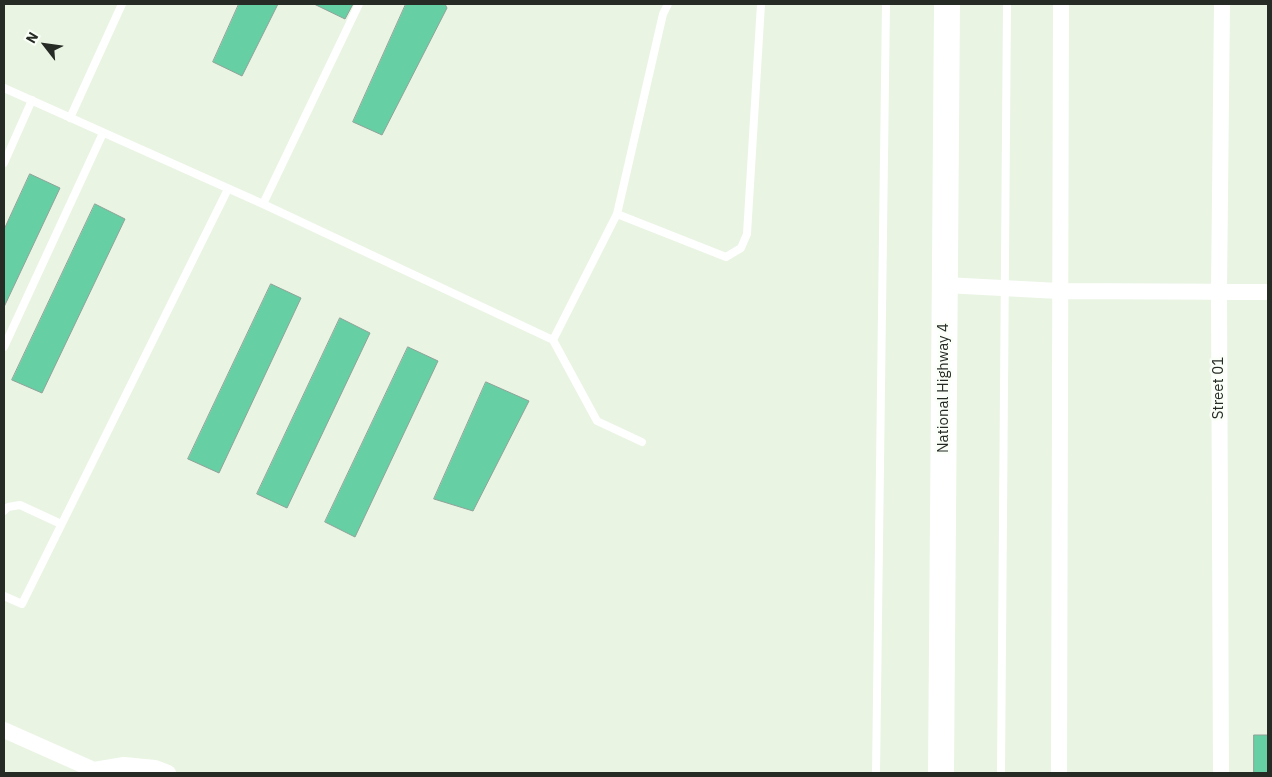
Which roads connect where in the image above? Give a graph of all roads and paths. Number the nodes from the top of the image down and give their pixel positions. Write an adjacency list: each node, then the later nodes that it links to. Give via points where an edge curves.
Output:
1 (122, 4): 12 (lane)
2 (359, 4): 16 (lane)
3 (668, 4): 17 (lane, via 663,14)
4 (761, 4): 17 (lane, via 747,234 741,248 726,257)
5 (886, 4): 32 (lane)
6 (947, 4): 18 (highway, National Highway 4)
7 (1007, 4): 19 (lane)
8 (1060, 4): 20 (street)
9 (1222, 4): 21 (street, Street 01)
10 (4, 88): 11 (lane)
11 (32, 100): 12 (lane); 14 (lane)
12 (70, 118): 13 (lane)
13 (103, 132): 15 (lane); 24 (lane)
14 (4, 163)
15 (228, 189): 16 (lane); 27 (lane)
16 (263, 204): 23 (lane)
17 (618, 214): 23 (lane)
18 (945, 285): 19 (street); 33 (highway, National Highway 4)
19 (1005, 288): 20 (street); 34 (lane)
20 (1059, 291): 21 (street); 35 (street)
21 (1219, 292): 22 (street); 36 (street, Street 01)
22 (1268, 292)
23 (553, 340): 25 (lane, via 597,422)
24 (4, 347)
25 (642, 442)
26 (5, 508): 27 (lane, via 20,506)
27 (61, 524): 28 (lane, via 22,604)
28 (4, 596)
29 (4, 730): 30 (street, via 94,770)
30 (122, 769): 31 (street, via 155,768)
31 (168, 773)
32 (876, 773)
33 (941, 773)
34 (1001, 773)
35 (1059, 773)
36 (1221, 773)

